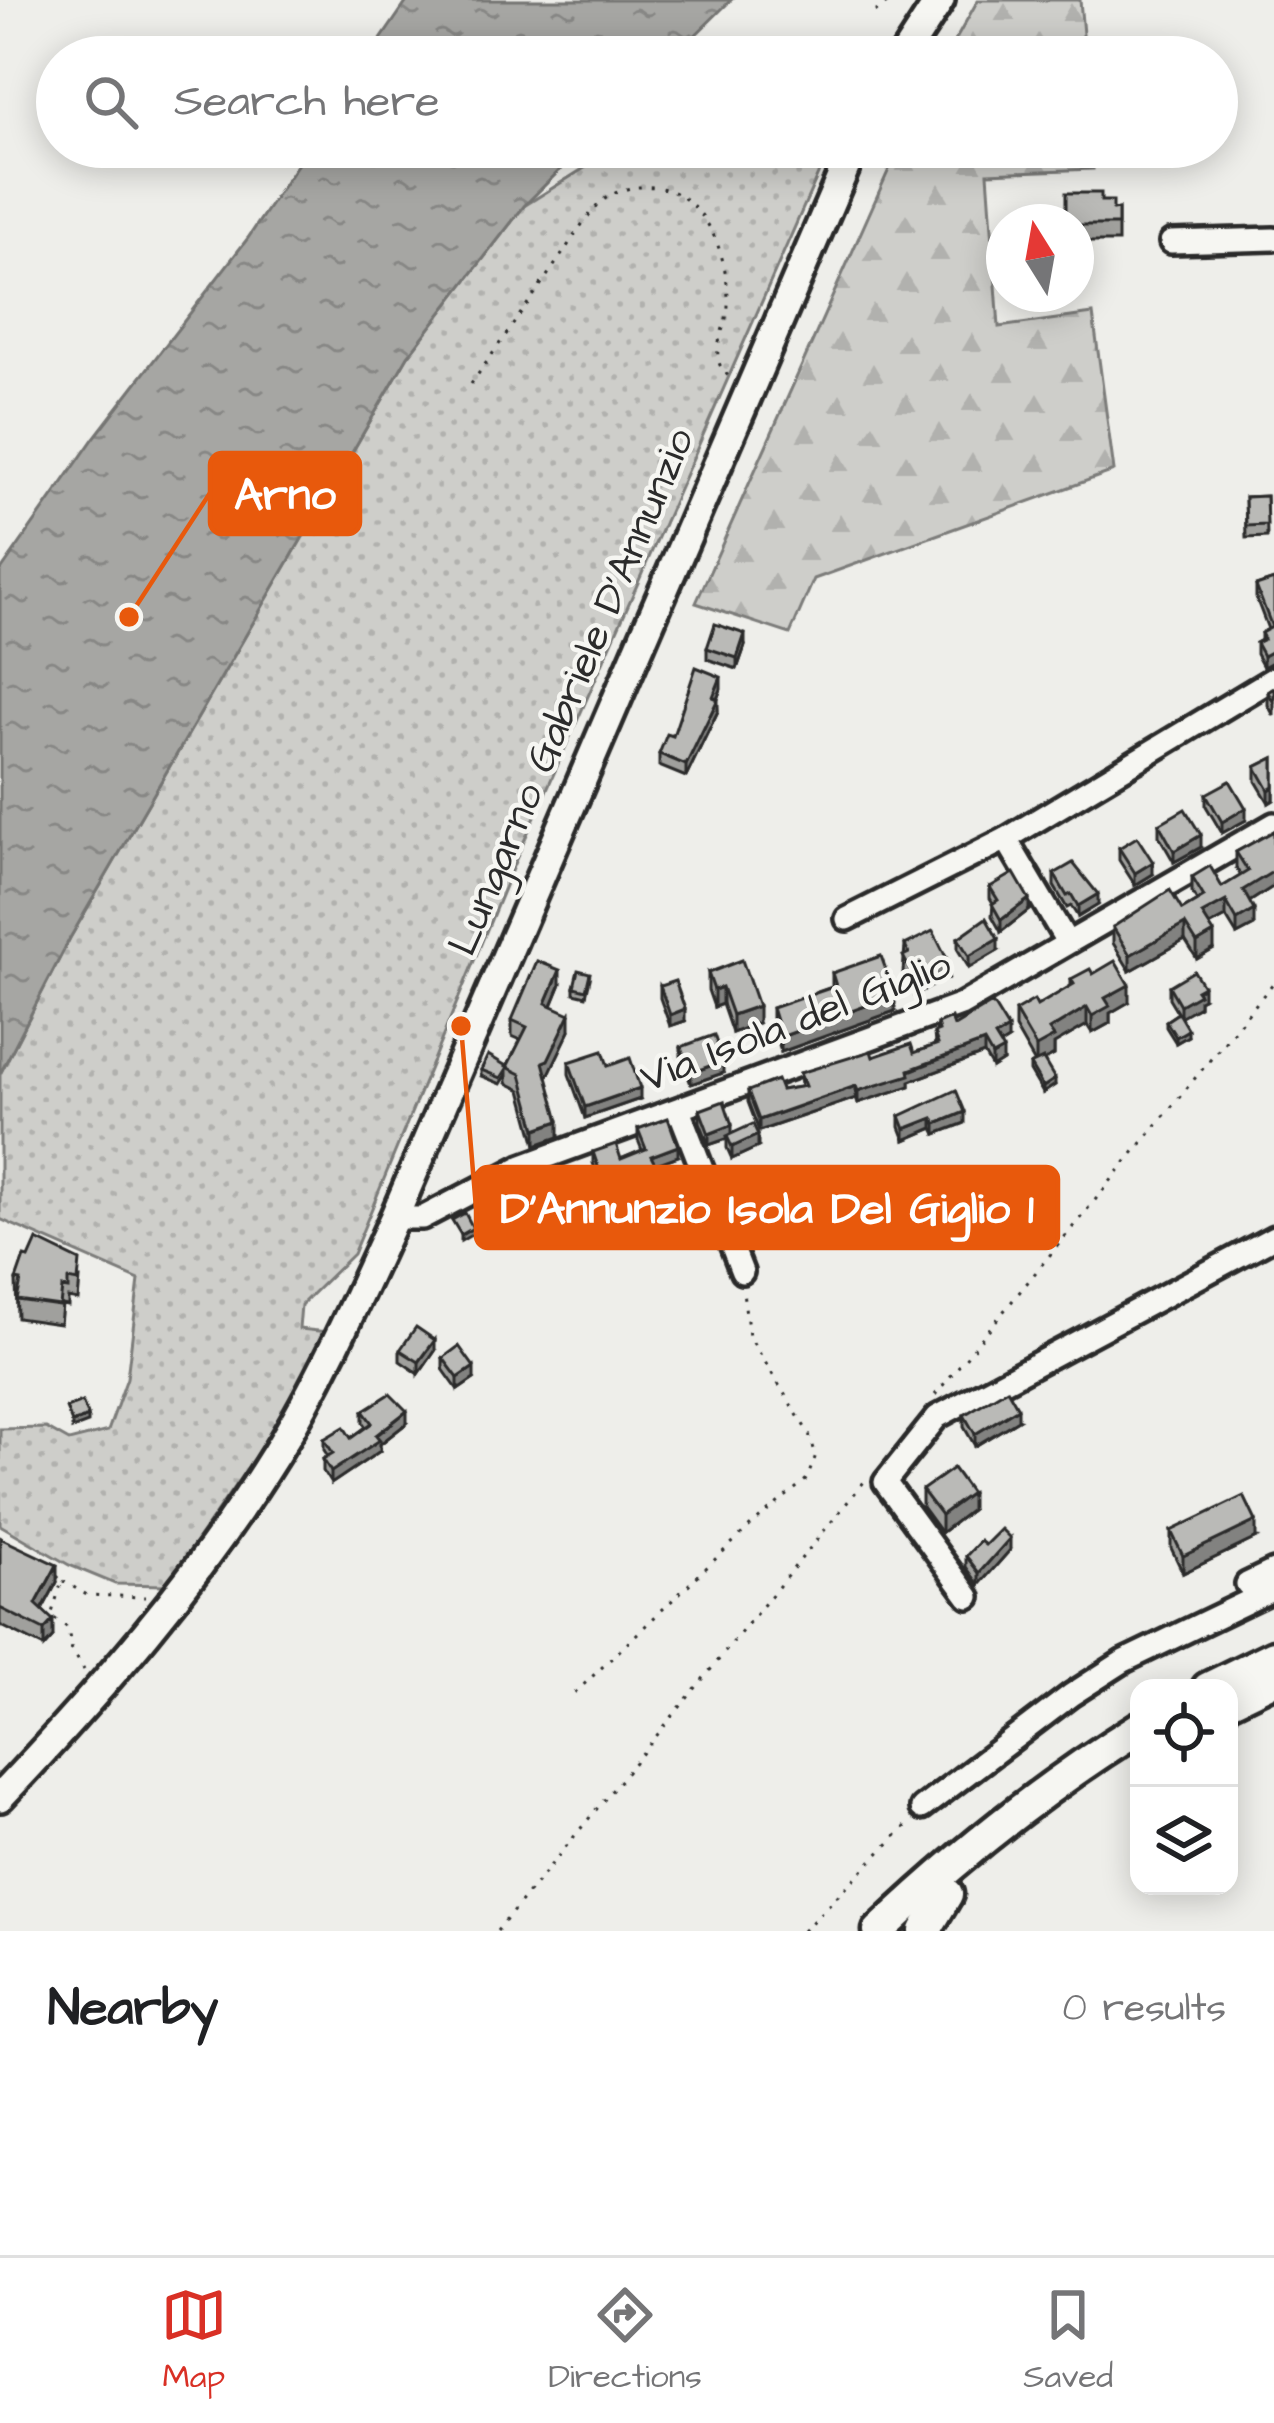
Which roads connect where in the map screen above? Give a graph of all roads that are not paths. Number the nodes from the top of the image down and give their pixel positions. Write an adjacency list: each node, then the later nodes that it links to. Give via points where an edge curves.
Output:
1 (940, 0): 2 (main road)
2 (917, 36)
3 (845, 168): 12 (main road, Lungarno Gabriele D'Annunzio)
4 (1274, 238): 5 (street)
5 (1171, 242)
6 (1274, 678): 8 (street)
7 (1274, 824): 10 (street, Via Isola del Giglio)
8 (1006, 839): 9 (street); 10 (street)
9 (847, 919)
10 (1067, 942): 11 (street, Via Isola del Giglio, via 961,1005)
11 (680, 1110): 12 (street, Via Isola del Giglio, via 522,1166 422,1218); 14 (street)
12 (394, 1218): 25 (main road, Lungarno Gabriele D'Annunzio, via 285,1438 177,1596)
13 (1274, 1237): 18 (street, via 937,1417 885,1482)
14 (742, 1272)
15 (1274, 1571): 16 (street)
16 (1247, 1584)
17 (1274, 1589): 26 (street, via 1124,1661)
18 (969, 1597)
19 (1274, 1657): 20 (highway)
20 (1227, 1679)
21 (1274, 1679): 22 (highway)
22 (1238, 1697)
23 (1130, 1734): 28 (highway, via 1009,1818)
24 (1130, 1757): 27 (highway)
25 (0, 1797)
26 (922, 1808)
27 (947, 1894): 29 (highway); 30 (highway)
28 (879, 1931)
29 (910, 1931)
30 (925, 1931)

